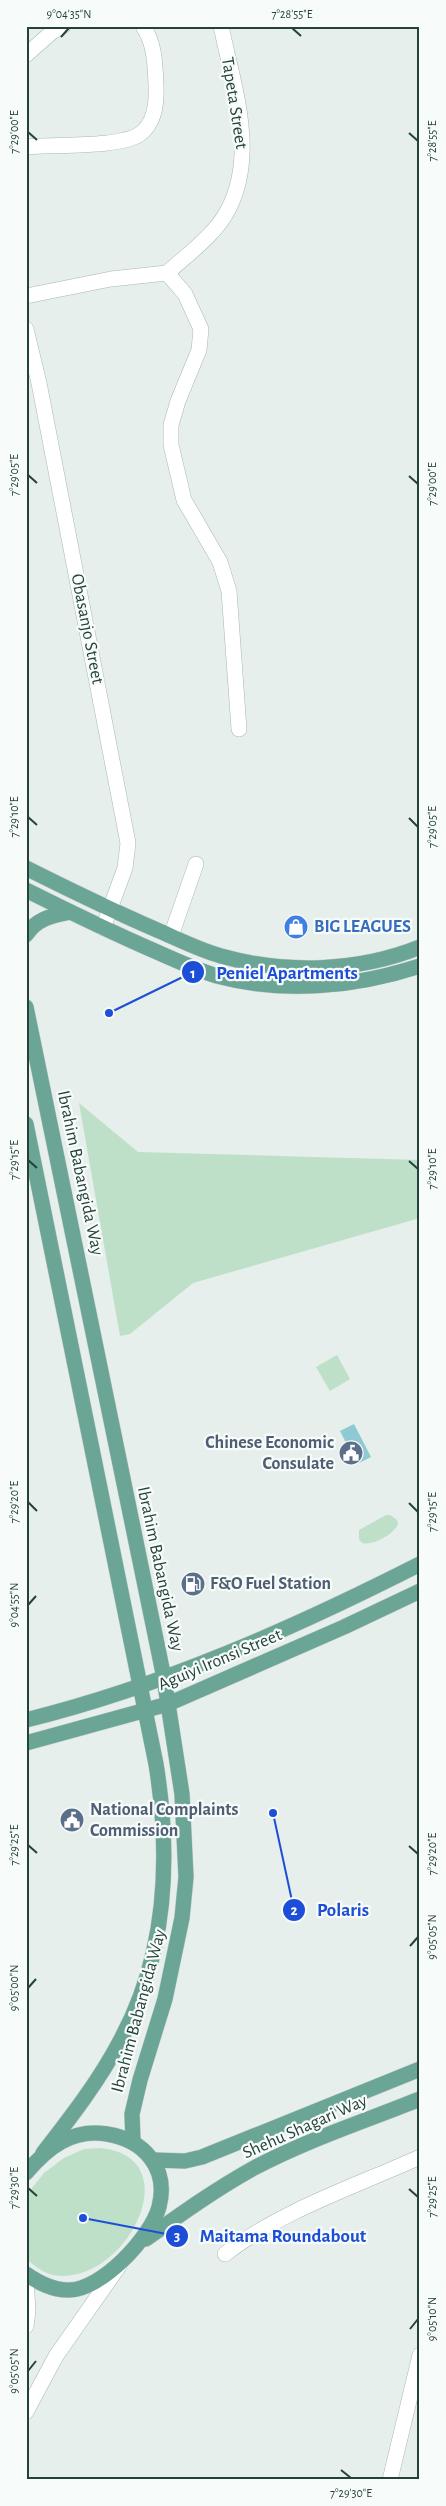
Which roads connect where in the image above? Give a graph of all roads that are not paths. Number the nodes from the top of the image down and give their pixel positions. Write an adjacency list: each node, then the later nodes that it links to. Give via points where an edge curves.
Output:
1 (63, 26): 4 (street)
2 (143, 26): 5 (street, via 152,41 156,106 151,122 140,134 124,141)
3 (221, 26): 6 (street, Tapeta Street, via 243,139 242,166 228,211 205,239)
4 (26, 56)
5 (26, 148)
6 (167, 273): 7 (street); 9 (street, via 184,294 202,329 199,350 171,425 171,445 184,500 220,562 229,591)
7 (26, 296)
8 (26, 329): 13 (street, Obasanjo Street, via 128,843 125,868)
9 (239, 729)
10 (196, 864): 17 (street)
11 (26, 868): 13 (main road)
12 (26, 890): 14 (main road)
13 (111, 910): 15 (street, Obasanjo Street); 17 (main road)
14 (70, 912): 15 (main road); 16 (main road, via 38,921)
15 (103, 928): 19 (main road, via 218,976 254,983 303,987 337,985 390,976)
16 (26, 935)
17 (172, 936): 18 (main road, via 220,956 275,966 353,965)
18 (420, 947)
19 (420, 966)
20 (26, 1006): 24 (main road, Ibrahim Babangida Way)
21 (26, 1124): 25 (main road, Ibrahim Babangida Way)
22 (420, 1564): 24 (main road, Aguiyi Ironsi Street, via 333,1607)
23 (420, 1591): 26 (main road, Aguiyi Ironsi Street)
24 (164, 1678): 25 (main road, Aguiyi Ironsi Street); 26 (main road, Ibrahim Babangida Way)
25 (139, 1686): 27 (main road, Ibrahim Babangida Way); 28 (main road, Aguiyi Ironsi Street)
26 (168, 1704): 27 (main road, Aguiyi Ironsi Street); 32 (main road, Ibrahim Babangida Way, via 182,1794 186,1877 175,1957 132,2114)
27 (144, 1712): 29 (main road, Aguiyi Ironsi Street); 33 (main road, Ibrahim Babangida Way, via 163,1810 164,1879 156,1942 141,1993 121,2040 73,2115)
28 (26, 1720)
29 (26, 1743)
30 (420, 2069): 35 (main road, Shehu Shagari Way, via 202,2157 185,2161)
31 (420, 2099): 37 (main road, Shehu Shagari Way, via 254,2168 193,2206)
32 (133, 2141): 33 (main road, via 100,2133 61,2141); 35 (main road)
33 (43, 2153): 36 (main road, Ibrahim Babangida Way)
34 (420, 2157): 38 (street, via 296,2212)
35 (153, 2160): 37 (main road, via 160,2188 159,2207)
36 (26, 2173)
37 (130, 2252): 39 (main road, via 85,2288 54,2289); 43 (street, via 56,2356)
38 (225, 2254)
39 (26, 2274)
40 (26, 2280): 41 (street)
41 (26, 2326)
42 (420, 2355): 44 (street)
43 (26, 2412)
44 (390, 2480)

